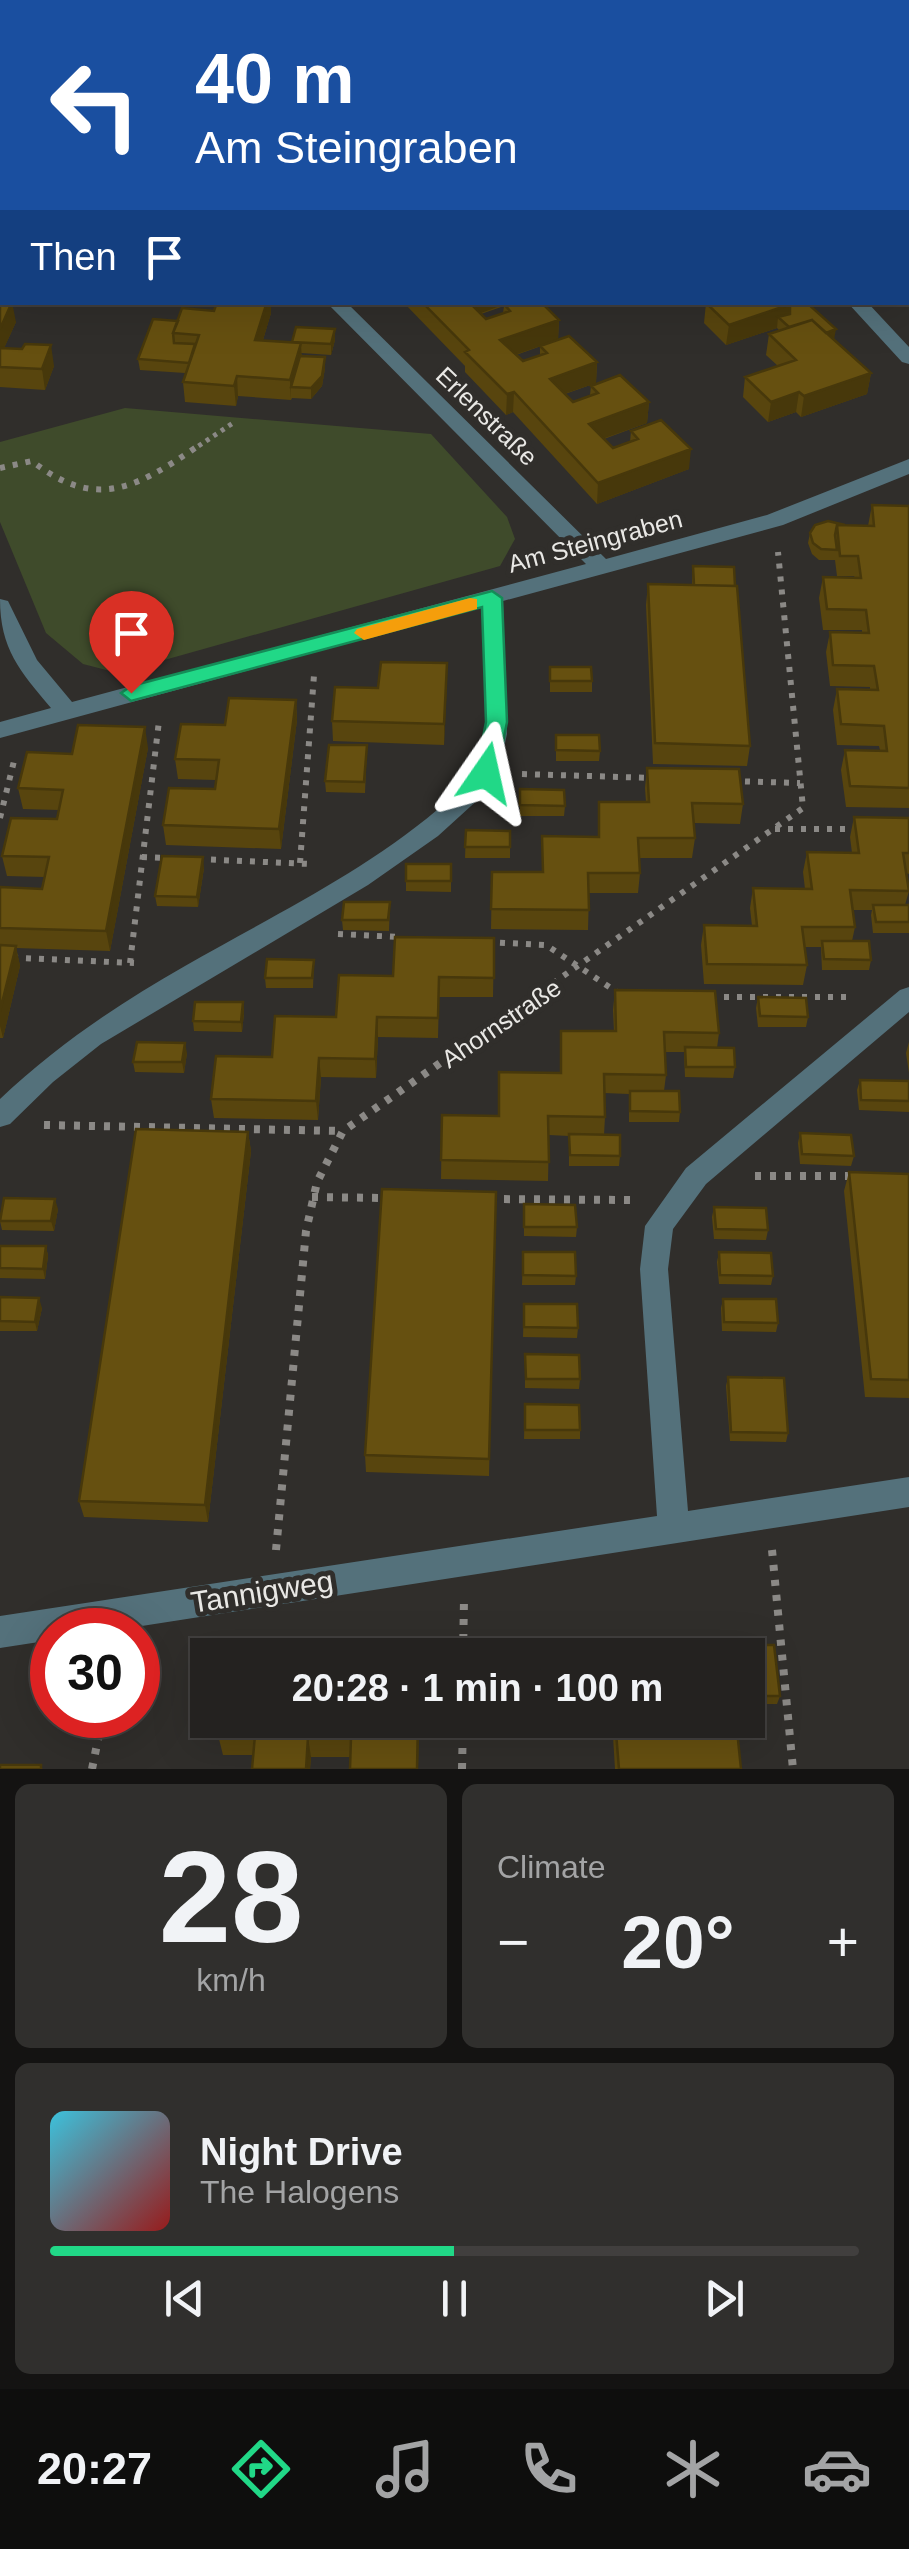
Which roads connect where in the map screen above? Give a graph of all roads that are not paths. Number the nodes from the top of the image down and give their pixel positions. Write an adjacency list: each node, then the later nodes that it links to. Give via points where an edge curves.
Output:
1 (338, 305): 5 (street, Erlenstraße)
2 (859, 305): 3 (street)
3 (909, 358)
4 (909, 466): 5 (street, Am Steingraben, via 775,520)
5 (602, 567): 6 (street, Am Steingraben)
6 (492, 598): 8 (street, Am Steingraben); 11 (street, via 496,722 486,773 439,823 379,867 82,1042)
7 (0, 606): 8 (street, via 26,664)
8 (66, 710): 9 (street, Am Steingraben)
9 (12, 727)
10 (909, 997): 13 (street, via 696,1176 659,1226 654,1269)
11 (0, 1116)
12 (909, 1492): 13 (street, Tannigweg)
13 (673, 1526): 14 (street, Tannigweg)
14 (0, 1632)

